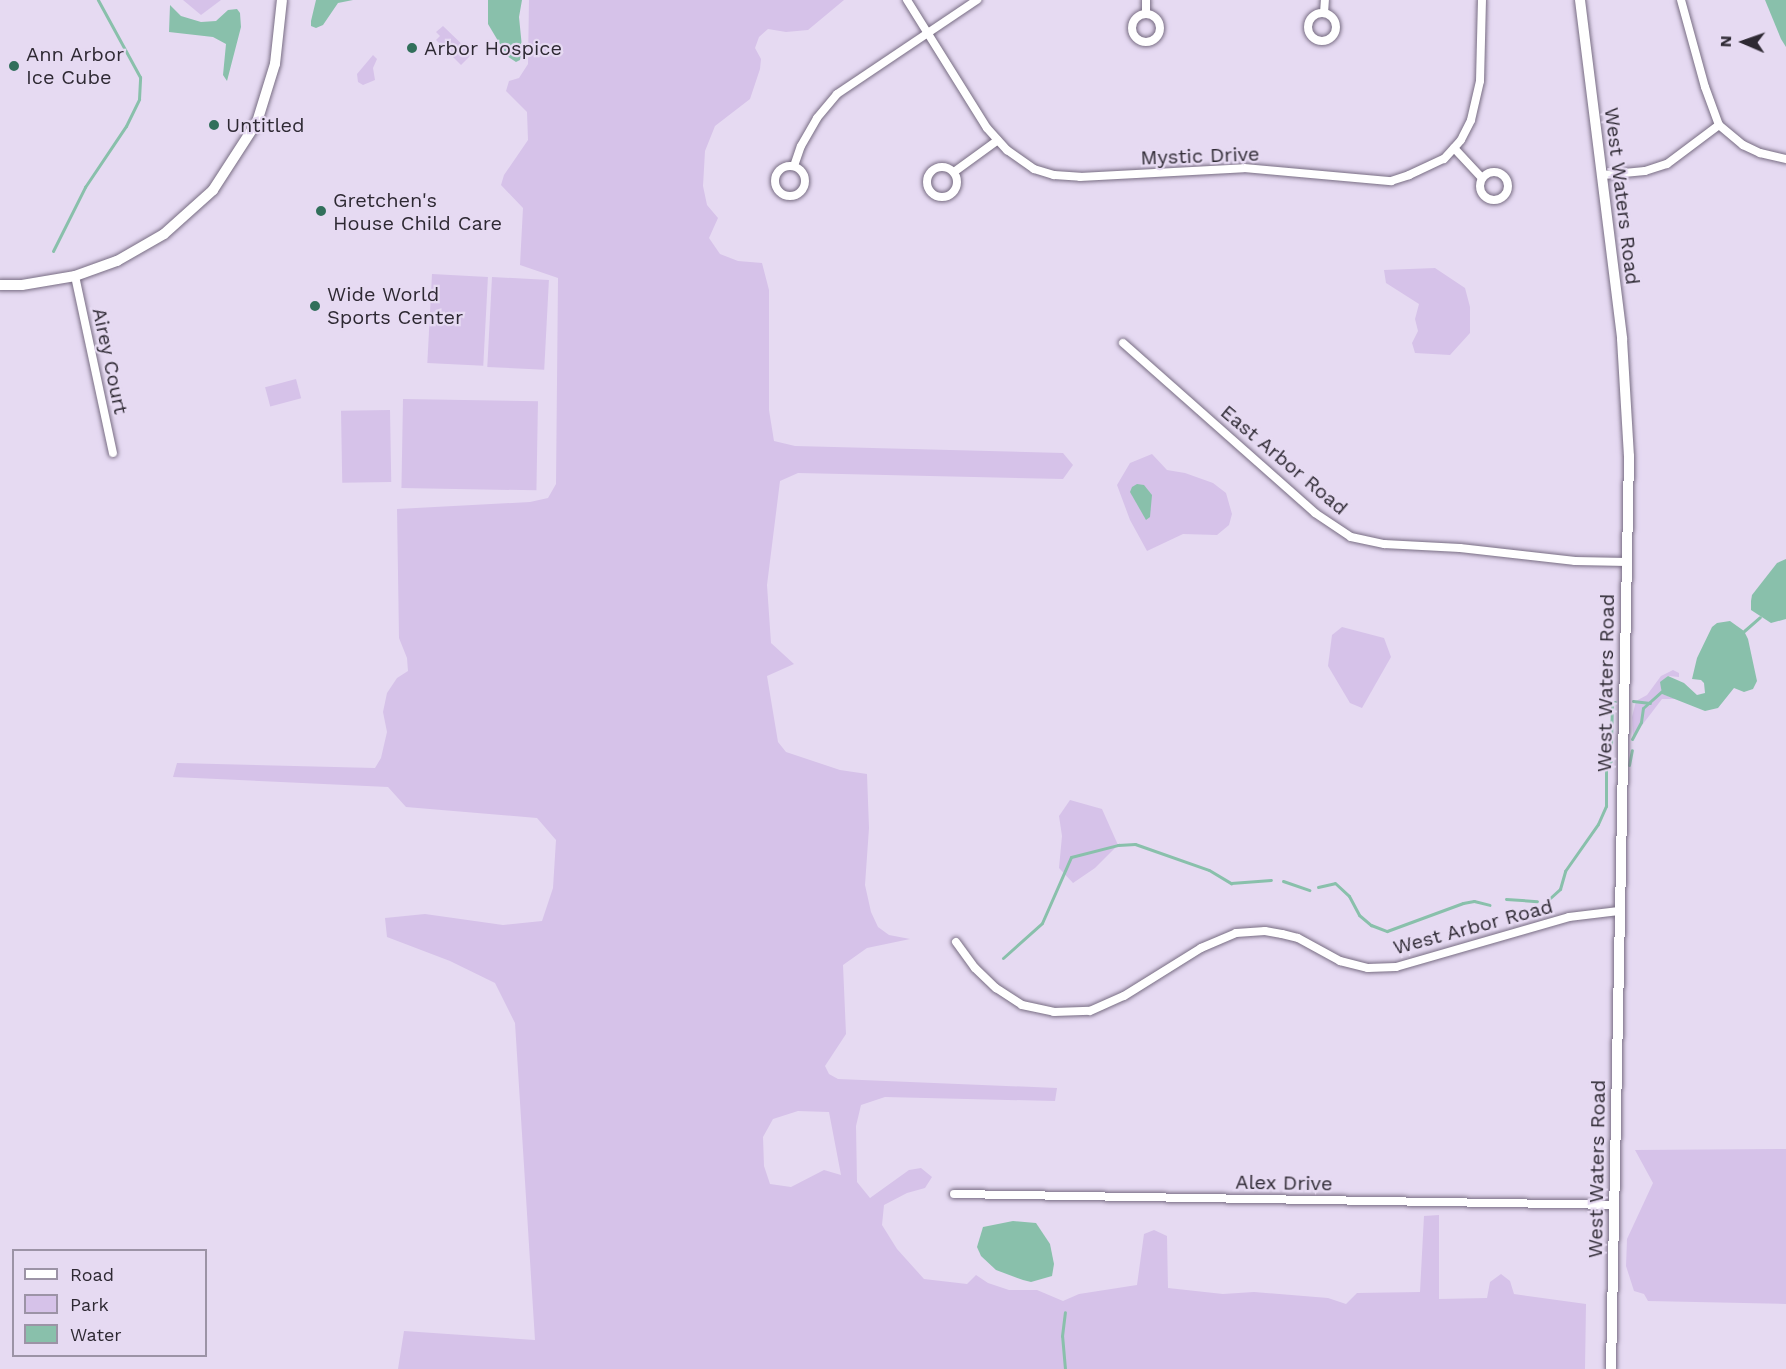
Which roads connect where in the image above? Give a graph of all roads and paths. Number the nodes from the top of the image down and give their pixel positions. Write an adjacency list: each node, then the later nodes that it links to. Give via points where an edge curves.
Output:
1 (282, 0): 20 (street, via 275,64 257,122 213,190 164,234 117,261)
2 (907, 0): 11 (street, Mystic Drive)
3 (977, 0): 11 (street)
4 (1146, 0): 10 (street)
5 (1324, 0): 9 (street)
6 (1482, 0): 14 (street, Mystic Drive, via 1477,103)
7 (1580, 0): 18 (street, West Waters Road)
8 (1681, 0): 12 (street)
9 (1324, 13)
10 (1146, 14)
11 (928, 32): 13 (street, Mystic Drive); 16 (street, via 837,94 817,118)
12 (1719, 125): 15 (street, via 1743,145); 18 (street, via 1667,164 1645,171)
13 (998, 140): 14 (street, Mystic Drive, via 1034,169 1080,177 1244,168 1391,181 1431,166); 17 (street)
14 (1454, 148): 19 (street)
15 (1786, 159)
16 (794, 166)
17 (954, 172)
18 (1603, 175): 24 (street, West Waters Road, via 1625,363 1629,456)
19 (1482, 178)
20 (75, 276): 21 (street); 23 (street, Airey Court)
21 (0, 285)
22 (1123, 343): 24 (street, East Arbor Road, via 1315,513 1351,537 1384,544)
23 (113, 453)
24 (1627, 562): 25 (street, West Waters Road)
25 (1619, 911): 26 (street, West Arbor Road, via 1569,917 1396,967 1368,968 1340,961 1298,938 1282,934 1236,933 1201,948 1124,996 1090,1011 1054,1012 1022,1005 975,968); 28 (street, West Waters Road)
26 (956, 942)
27 (954, 1194): 28 (street, Alex Drive)
28 (1614, 1205): 29 (street, West Waters Road)
29 (1611, 1369)

